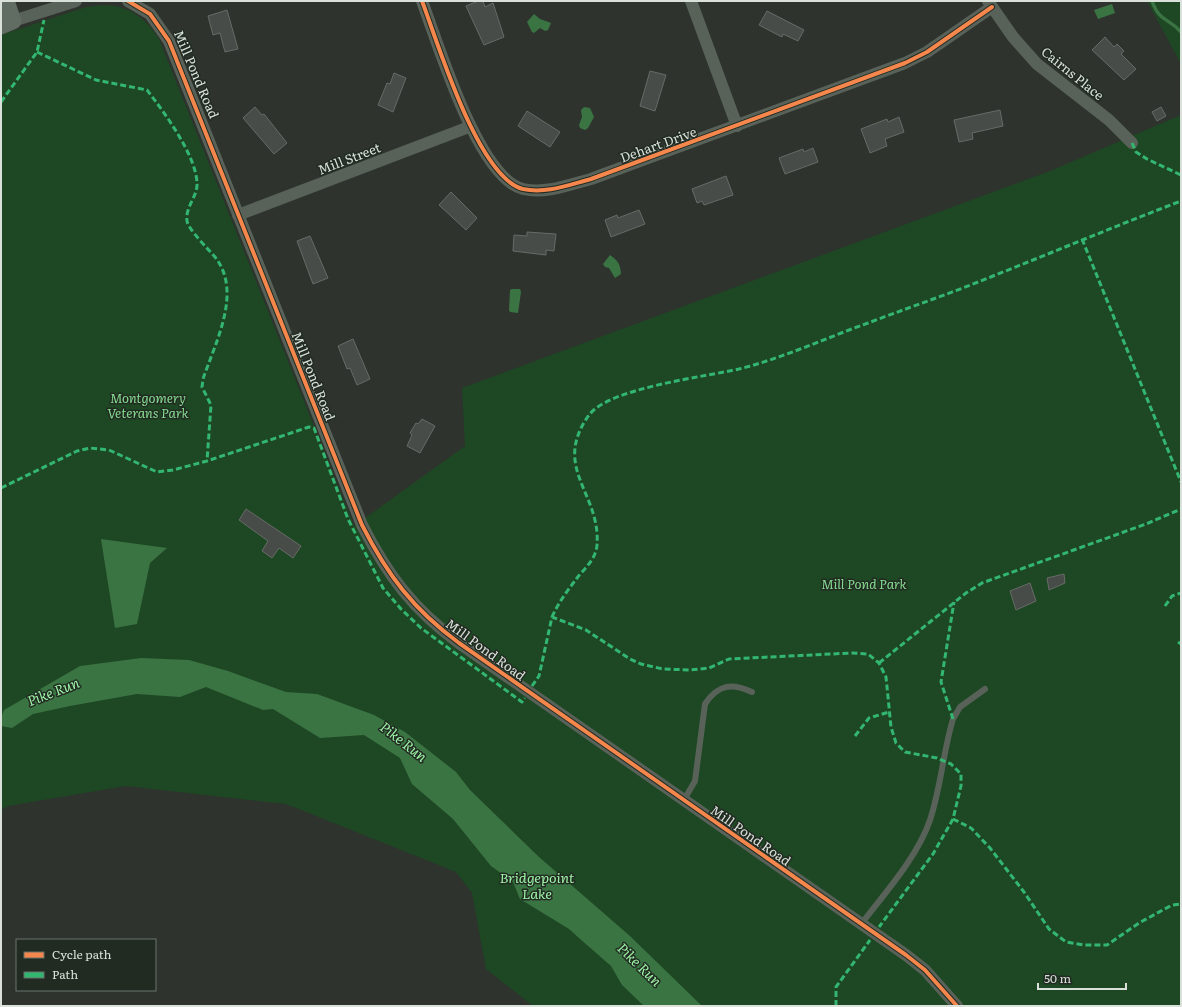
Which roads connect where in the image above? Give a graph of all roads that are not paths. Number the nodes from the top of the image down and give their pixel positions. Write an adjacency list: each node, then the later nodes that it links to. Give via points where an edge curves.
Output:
1 (6, 1): 7 (street)
2 (76, 1): 7 (street)
3 (128, 1): 11 (street, Mill Pond Road, via 150,14 169,41)
4 (422, 1): 9 (street, Dehart Drive)
5 (691, 1): 8 (street)
6 (990, 4): 8 (street, Dehart Drive, via 927,52 905,63); 10 (street, Cairns Place, via 1013,37 1037,64 1109,120)
7 (7, 24)
8 (737, 126): 9 (street, Dehart Drive, via 591,179 546,191 522,189 512,184 494,169)
9 (469, 127): 11 (street, Mill Street)
10 (1132, 143)
11 (238, 215): 14 (street, Mill Pond Road, via 362,525 382,563 396,582 413,604 443,631)
12 (985, 689): 15 (lane, via 960,707 953,719 936,803 922,839)
13 (752, 692): 14 (lane, via 729,686 712,693 705,704 695,781)
14 (684, 800): 15 (street, Mill Pond Road)
15 (862, 923): 16 (street, Mill Pond Road, via 925,970)
16 (957, 1006)

